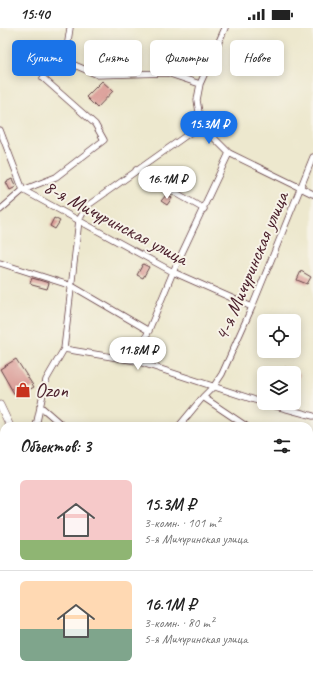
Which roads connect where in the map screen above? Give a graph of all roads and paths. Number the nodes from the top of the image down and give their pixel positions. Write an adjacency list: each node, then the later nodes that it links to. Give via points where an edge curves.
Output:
1 (70, 28): 4 (street, via 65,61 98,75 167,73)
2 (225, 28): 4 (street)
3 (43, 78): 11 (street, via 95,124 104,140 56,178)
4 (200, 84): 5 (street, via 197,100)
5 (201, 125): 7 (street); 9 (street)
6 (0, 130): 11 (street, 8-я Мичуринская улица)
7 (229, 153): 10 (street); 13 (street)
8 (313, 157): 10 (street, 4-я Мичуринская улица)
9 (136, 170): 13 (street); 15 (street, via 87,206)
10 (300, 189): 12 (street); 19 (street, 4-я Мичуринская улица)
11 (23, 190): 14 (street); 15 (street, 8-я Мичуринская улица)
12 (313, 194)
13 (204, 209): 17 (street)
14 (0, 210)
15 (79, 220): 17 (street, 8-я Мичуринская улица); 18 (street)
16 (0, 263): 18 (street)
17 (173, 272): 19 (street, 8-я Мичуринская улица); 20 (street)
18 (72, 286): 20 (street); 21 (street)
19 (252, 307): 23 (street, 4-я Мичуринская улица, via 222,374)
20 (149, 331): 22 (street)
21 (64, 349): 22 (street); 27 (street, via 46,380)
22 (136, 361): 23 (street)
23 (214, 386): 24 (street, 4-я Мичуринская улица); 25 (street)
24 (203, 397): 33 (street, 4-я Мичуринская улица); 34 (street)
25 (257, 401)
26 (0, 405): 30 (main road)
27 (40, 406): 31 (street); 32 (street)
28 (290, 410): 29 (street)
29 (313, 416)
30 (8, 422)
31 (37, 422)
32 (58, 422)
33 (182, 422)
34 (240, 422)

